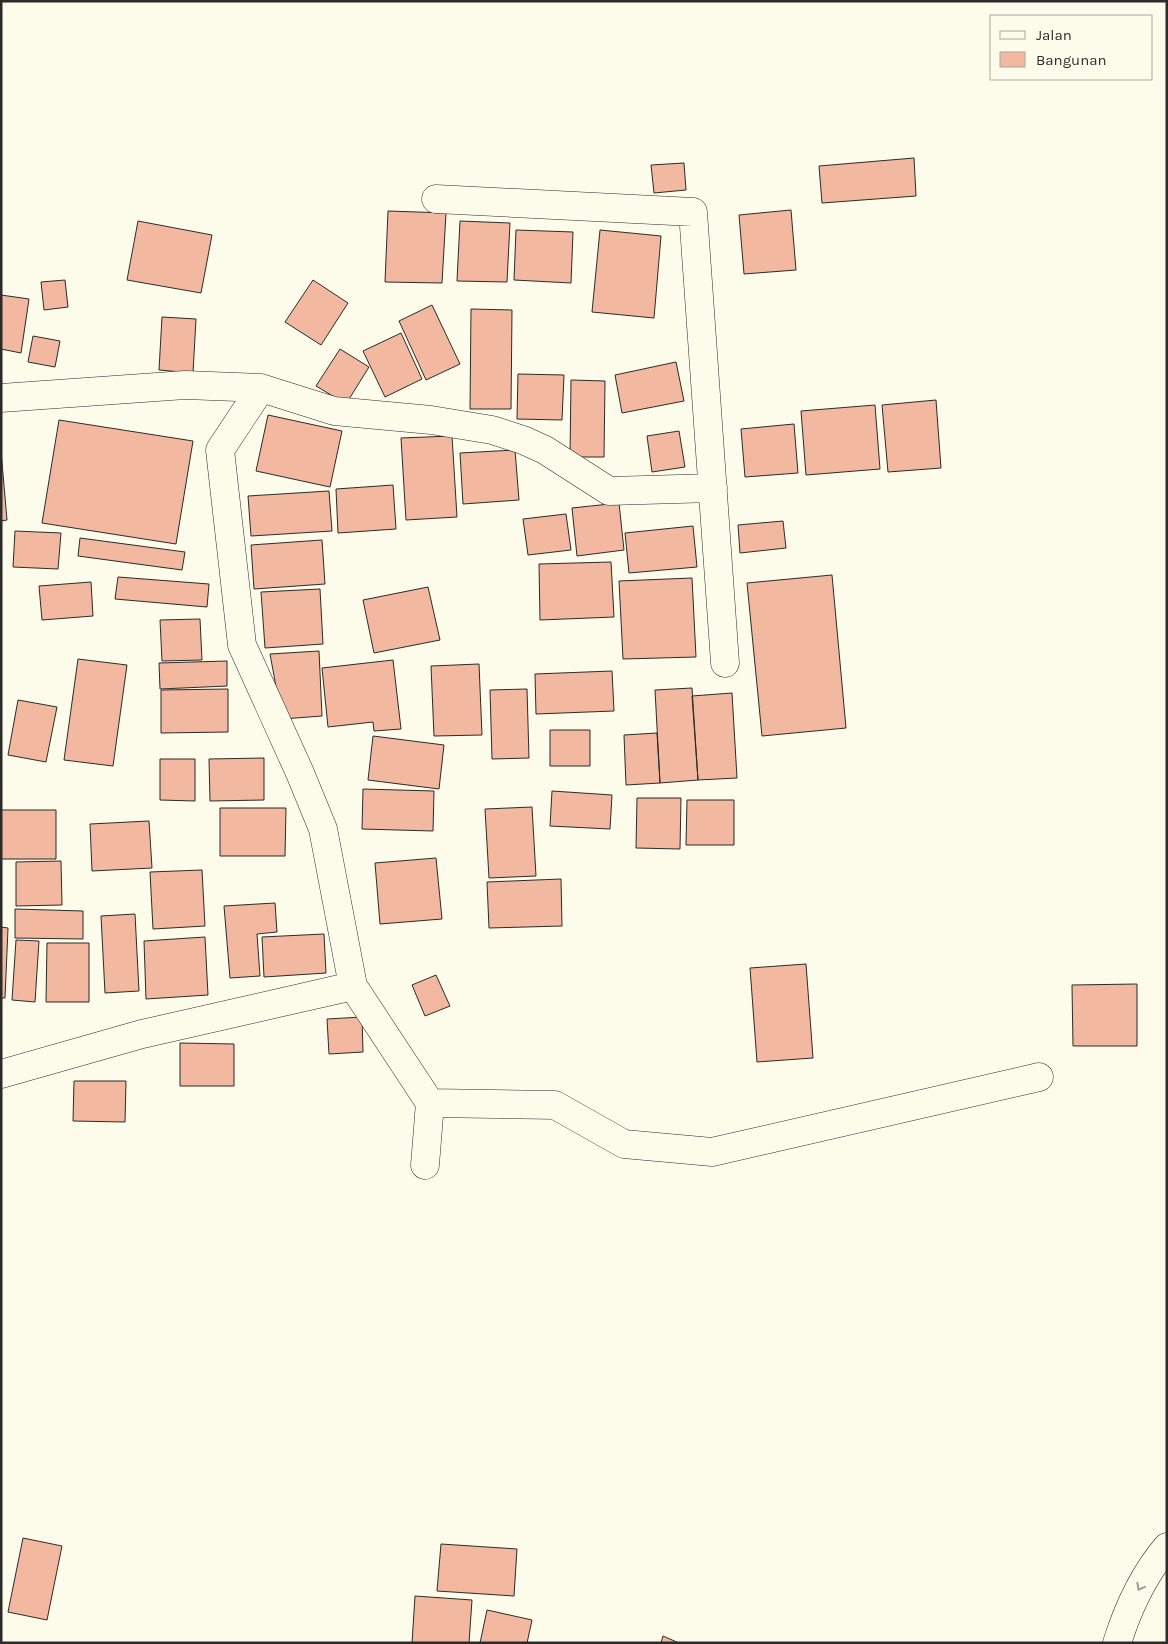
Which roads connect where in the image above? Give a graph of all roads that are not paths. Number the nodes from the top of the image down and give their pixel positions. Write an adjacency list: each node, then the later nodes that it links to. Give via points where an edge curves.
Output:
1 (436, 199): 4 (main road, via 693,212)
2 (261, 388): 3 (main road, via 185,386); 4 (main road, via 334,411 432,420 492,430 545,450 609,491); 6 (main road, via 220,450 242,646 323,830)
3 (1, 398)
4 (713, 488): 5 (main road)
5 (725, 663)
6 (353, 986): 7 (main road, via 142,1034); 9 (main road)
7 (1, 1074)
8 (1039, 1077): 9 (main road, via 712,1152 624,1144 555,1105)
9 (430, 1104): 10 (main road)
10 (425, 1165)
11 (1167, 1547): 12 (main road, one-way to 12, via 1153,1563 1126,1614)
12 (1116, 1643)

